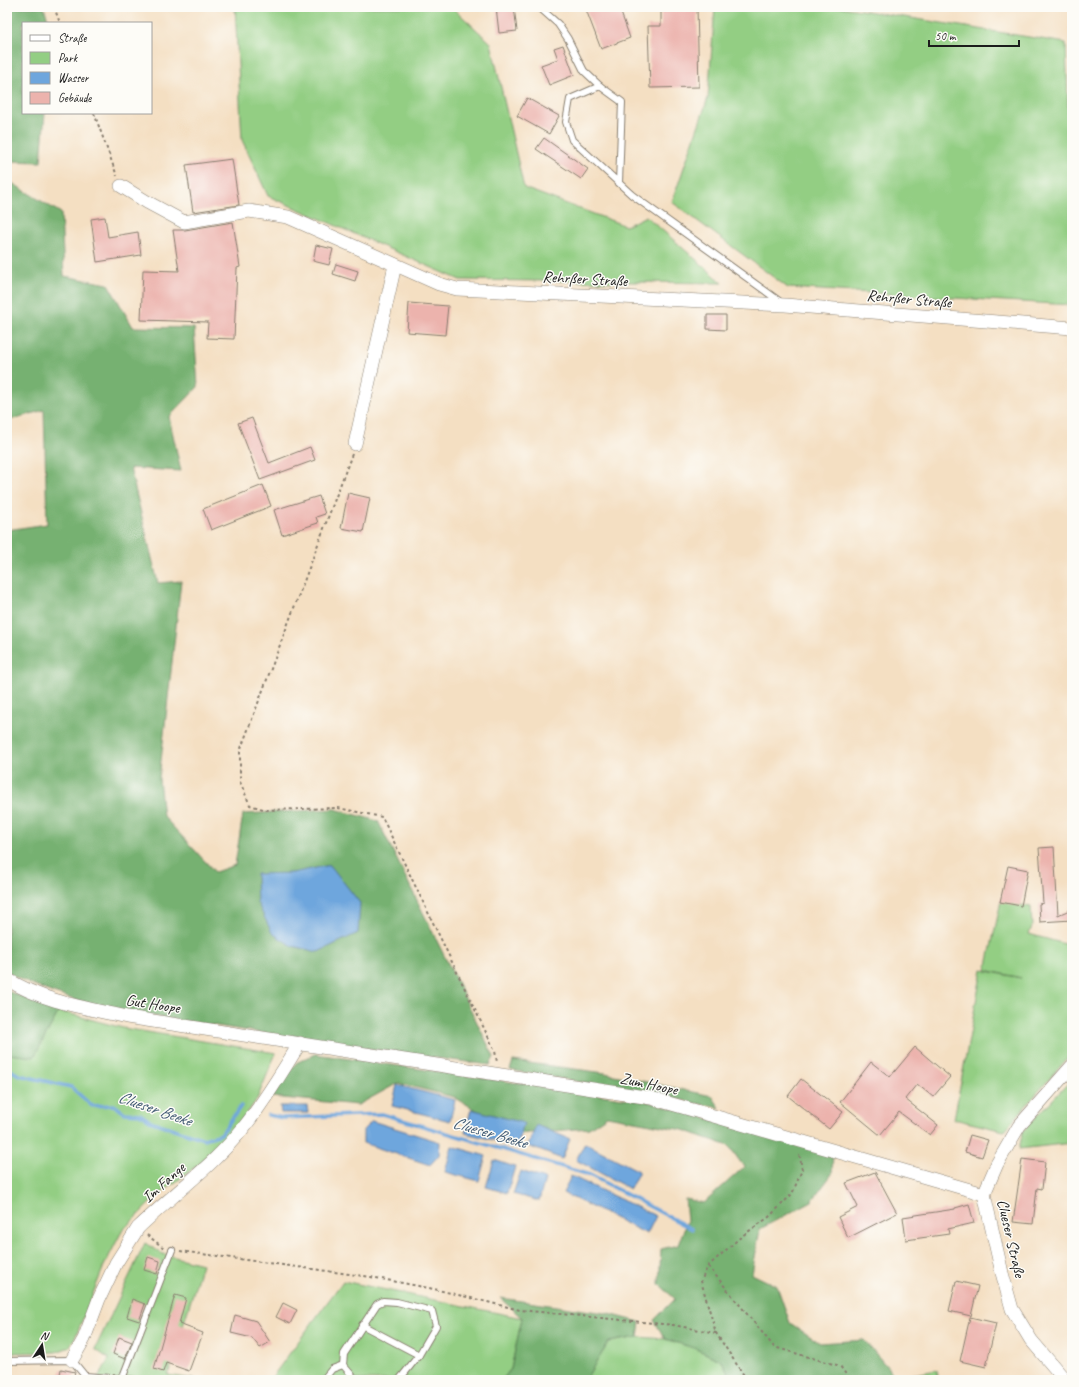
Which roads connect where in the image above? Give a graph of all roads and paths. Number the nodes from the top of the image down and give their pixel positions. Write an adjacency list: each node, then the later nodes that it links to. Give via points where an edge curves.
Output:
1 (54, 7): 3 (path)
2 (539, 7): 4 (lane, via 558,24 584,71)
3 (60, 22)
4 (600, 86): 6 (lane, via 622,102); 6 (lane, via 570,99 566,122 572,140)
5 (94, 114): 7 (path)
6 (619, 183): 9 (lane)
7 (121, 186): 8 (street, Rehrßer Straße, via 184,222 249,211 288,217)
8 (395, 265): 9 (street, Rehrßer Straße, via 457,289); 11 (street)
9 (785, 305): 10 (street, Rehrßer Straße)
10 (1072, 328)
11 (356, 444): 14 (path, via 240,751 240,782 250,805 266,810 338,808 382,817)
12 (7, 979): 13 (street, Gut Hoope, via 48,998 72,1005 127,1017)
13 (300, 1043): 17 (street, Zum Hoope, via 651,1098); 18 (street, Im Fange, via 244,1128)
14 (495, 1051)
15 (1072, 1066): 17 (street, Clueser Straße, via 1019,1126 997,1164)
16 (795, 1151): 20 (path, via 800,1157 802,1170 792,1194 770,1217 742,1236)
17 (984, 1194): 35 (street, Clueser Straße, via 1012,1309 1031,1340)
18 (138, 1228): 19 (path, via 167,1250); 24 (street, Im Fange, via 116,1263 84,1339)
19 (172, 1250): 22 (path, via 371,1277 520,1310 673,1325); 28 (lane)
20 (708, 1266): 22 (path, via 701,1281); 34 (path, via 774,1347 840,1366)
21 (362, 1325): 23 (lane); 23 (lane, via 377,1304 383,1301 432,1311 436,1326); 26 (lane, via 344,1354)
22 (716, 1333): 33 (path)
23 (419, 1355): 32 (lane)
24 (72, 1360): 25 (lane); 27 (lane)
25 (7, 1361)
26 (343, 1365): 30 (lane, via 332,1369); 31 (lane)
27 (85, 1378): 28 (lane)
28 (122, 1379): 29 (lane)
29 (135, 1380)
30 (323, 1380)
31 (356, 1380)
32 (399, 1380)
33 (747, 1380)
34 (850, 1380)
35 (1065, 1380)

